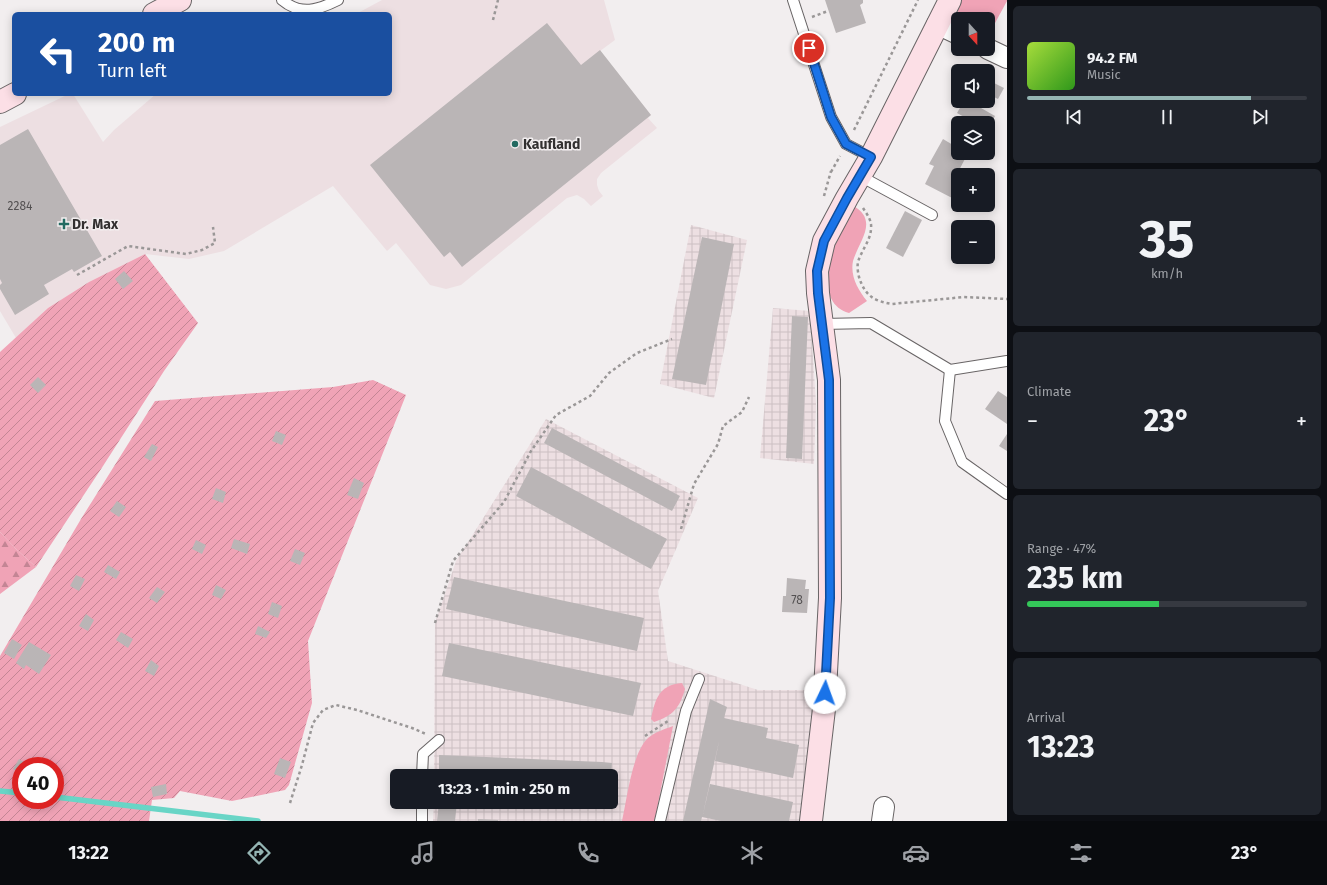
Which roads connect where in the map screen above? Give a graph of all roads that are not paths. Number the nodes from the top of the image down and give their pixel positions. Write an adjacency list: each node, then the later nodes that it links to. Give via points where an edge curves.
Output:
1 (180, 0): 6 (street)
2 (282, 0): 3 (lane, via 297,9 306,10 319,9)
3 (338, 0)
4 (793, 0): 13 (lane, via 831,117 846,144)
5 (950, 0): 7 (street)
6 (158, 12)
7 (937, 24): 8 (street); 13 (street)
8 (951, 31)
9 (995, 52): 10 (street)
10 (1007, 58)
11 (12, 95): 12 (street)
12 (0, 102)
13 (871, 157): 14 (street)
14 (860, 176): 15 (lane); 16 (street, via 824,241 817,271)
15 (932, 215)
16 (822, 324): 18 (lane, via 871,323); 26 (street, via 829,380 830,598 824,709)
17 (1007, 361): 18 (lane)
18 (950, 370): 19 (lane, via 945,421 962,462)
19 (1007, 494)
20 (699, 679): 25 (lane, via 686,711)
21 (439, 740): 22 (lane, via 423,754)
22 (422, 769)
23 (422, 809): 24 (lane)
24 (422, 821)
25 (660, 821)
26 (810, 821)

